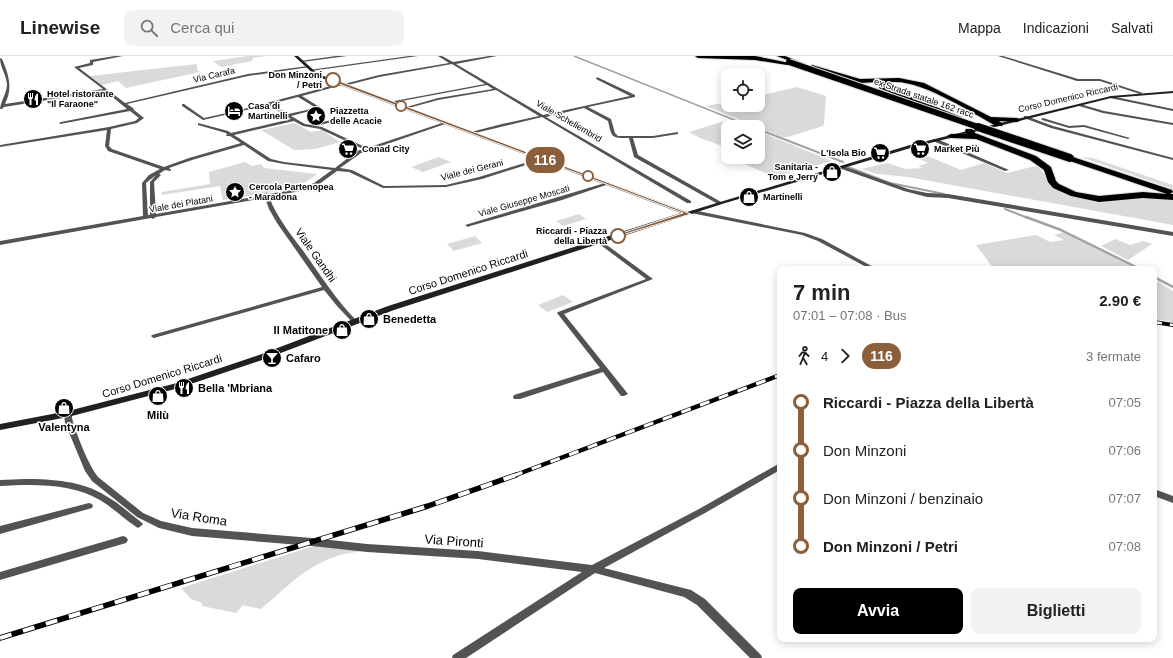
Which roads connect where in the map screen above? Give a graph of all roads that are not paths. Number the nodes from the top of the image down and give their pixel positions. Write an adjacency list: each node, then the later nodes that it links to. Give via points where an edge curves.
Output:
1 (121, 56): 22 (street, via 91,61 92,64 76,68)
2 (296, 56): 13 (main road)
3 (345, 56): 13 (street)
4 (416, 56): 16 (street, Via Carafa)
5 (440, 56): 14 (street, Viale Schellembrid)
6 (495, 56): 14 (street)
7 (698, 56): 12 (highway)
8 (772, 56): 12 (highway, ex Strada statale 162 racc)
9 (780, 56): 15 (highway, ex Strada statale 162 racc)
10 (1000, 56): 24 (street, via 1078,80 1100,80)
11 (0, 59): 33 (street, via 9,81 6,100)
12 (788, 60): 15 (highway); 68 (highway, ex Strada statale 162 racc, bridge)
13 (302, 61): 16 (main road)
14 (453, 63): 19 (street); 20 (street, Viale Schellembrid)
15 (811, 67): 18 (highway, via 860,81); 40 (highway, ex Strada statale 162 racc, bridge)
16 (309, 69): 19 (main road, via 317,75); 28 (street, Via Carafa, via 248,75)
17 (597, 78): 32 (street, via 634,96)
18 (889, 80): 40 (highway, via 882,83 881,88); 47 (highway, via 922,84)
19 (343, 84): 25 (street); 27 (main road)
20 (489, 84): 21 (street, Viale Schellembrid); 27 (street)
21 (497, 89): 34 (street); 38 (street, Viale Schellembrid)
22 (105, 90): 28 (street); 33 (street)
23 (1173, 92): 24 (main road, Corso Domenico Riccardi)
24 (1142, 93): 26 (main road, Corso Domenico Riccardi)
25 (298, 95): 29 (street); 37 (street, via 319,108)
26 (1111, 97): 31 (main road, Corso Domenico Riccardi); 36 (street)
27 (391, 102): 34 (main road)
28 (124, 104): 35 (street)
29 (268, 104): 37 (street); 42 (street)
30 (183, 105): 42 (street)
31 (1080, 105): 39 (main road, Corso Domenico Riccardi); 50 (street, via 1102,112)
32 (585, 107): 38 (street); 62 (street, via 610,120 616,141)
33 (1, 108)
34 (405, 108): 46 (main road)
35 (132, 109): 48 (street); 52 (street, via 142,117 139,121)
36 (1173, 110)
37 (289, 115): 43 (street)
38 (543, 116): 55 (street); 79 (street, Viale Schellembrid)
39 (1033, 116): 41 (main road, Corso Domenico Riccardi); 61 (street, via 1069,127 1084,126)
40 (958, 117): 68 (highway, ex Strada statale 162 racc, bridge)
41 (1025, 117): 45 (main road, Corso Domenico Riccardi); 69 (street, via 1052,127)
42 (203, 118): 49 (street)
43 (295, 119): 51 (street, via 304,125); 57 (street)
44 (339, 119): 51 (street)
45 (1017, 120): 47 (highway)
46 (444, 122): 55 (main road); 66 (street, Viale dei Platani)
47 (991, 122): 53 (highway); 60 (highway)
48 (61, 123)
49 (199, 124): 57 (street); 58 (street, via 202,128)
50 (1173, 124)
51 (313, 126): 66 (street)
52 (109, 128): 65 (street); 71 (street, via 107,146 110,150)
53 (982, 128): 54 (main road, Corso Domenico Riccardi)
54 (968, 131): 59 (main road, Corso Domenico Riccardi); 60 (highway)
55 (473, 133): 67 (main road)
56 (676, 133): 62 (street)
57 (231, 134): 58 (street); 64 (street)
58 (226, 136): 64 (street)
59 (951, 136): 60 (highway); 63 (main road, Corso Domenico Riccardi)
60 (983, 137): 78 (highway, via 1042,164 1050,172 1052,182 1061,188 1090,198)
61 (1128, 138)
62 (631, 140): 80 (street, via 636,156)
63 (935, 140): 70 (main road, Corso Domenico Riccardi); 73 (street)
64 (242, 145): 71 (street); 72 (street, Viale dei Gerani, via 267,162)
65 (0, 146)
66 (364, 148): 72 (street, Viale dei Platani)
67 (543, 159): 72 (street, Viale dei Gerani, via 446,186 383,187 359,175); 74 (main road)
68 (1073, 159): 75 (highway); 78 (highway, via 1109,173 1125,183 1128,190)
69 (1173, 159)
70 (841, 166): 80 (main road, Corso Domenico Riccardi); 85 (street, via 899,188 927,195 948,196 1066,218)
71 (167, 169): 82 (street, via 152,182); 83 (street, via 151,175 144,182)
72 (331, 170): 76 (street, Viale dei Platani, via 310,186)
73 (1007, 170)
74 (607, 184): 81 (main road); 84 (street, Viale Giuseppe Moscati, via 560,200)
75 (1173, 192)
76 (266, 196): 82 (street, Viale dei Platani); 89 (street, Viale Gandhi, via 282,225)
77 (1173, 197): 78 (highway, via 1143,195)
78 (1116, 198)
79 (688, 202)
80 (720, 203): 81 (main road, Corso Domenico Riccardi)
81 (690, 213): 87 (main road, Corso Domenico Riccardi); 88 (street, via 803,234 820,240)
82 (153, 215): 83 (street, Viale dei Platani)
83 (146, 216): 86 (street, Viale dei Platani)
84 (468, 225)
85 (1173, 234)
86 (0, 241)
87 (600, 242): 90 (main road, Corso Domenico Riccardi); 92 (street, via 650,278 560,313)
88 (868, 266)
89 (326, 288): 90 (street, Viale Gandhi); 91 (street)
90 (355, 322): 95 (main road, Corso Domenico Riccardi, via 176,386)
91 (154, 336)
92 (604, 369): 93 (street); 94 (street)
93 (624, 394)
94 (517, 397)
95 (68, 414): 96 (main road, Corso Domenico Riccardi); 105 (street, Via Roma, via 69,424 89,471 104,488 140,515 159,524 192,532)
96 (0, 427)
97 (777, 468): 106 (street)
98 (0, 483): 102 (street, via 44,481 62,484 98,495)
99 (1157, 493): 100 (street)
100 (1173, 500)
101 (88, 506): 103 (street)
102 (138, 524)
103 (0, 530)
104 (123, 540): 107 (street)
105 (312, 542): 106 (street, Via Pironti, via 478,555)
106 (594, 569): 108 (street); 109 (street, Via Pironti, via 687,593 701,602)
107 (0, 576)
108 (457, 658)
109 (757, 658)

